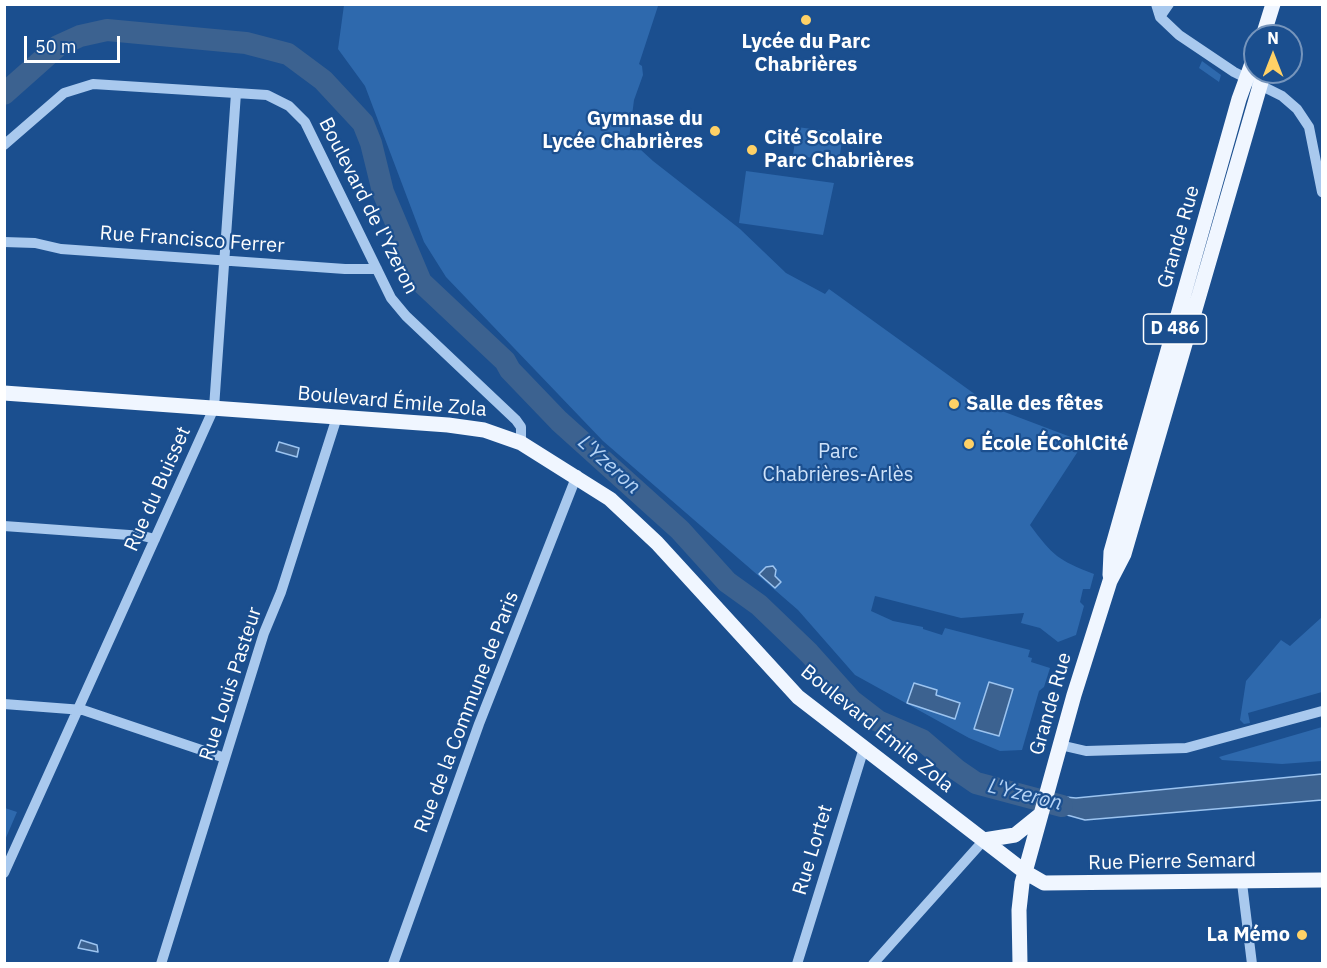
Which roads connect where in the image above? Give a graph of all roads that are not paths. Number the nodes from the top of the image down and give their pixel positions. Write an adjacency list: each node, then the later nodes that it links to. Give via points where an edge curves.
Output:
1 (1156, 4): 5 (street)
2 (1169, 4): 5 (street)
3 (1273, 4): 6 (main road)
4 (1278, 4): 7 (main road)
5 (1160, 17): 8 (street, via 1179,35)
6 (1267, 24)
7 (1276, 24)
8 (1243, 77)
9 (1245, 84): 25 (main road, Grande Rue / D 486, via 1111,552)
10 (1261, 84): 25 (main road, Grande Rue / D 486, via 1127,543)
11 (1267, 84): 14 (street, via 1297,109 1309,127)
12 (236, 93): 13 (street, Boulevard de l'Yzeron, via 93,84 64,93); 16 (street, Rue du Buisset); 17 (street, Boulevard de l'Yzeron, via 276,97 300,115)
13 (4, 145)
14 (1323, 192)
15 (4, 242): 16 (street, Rue Francisco Ferrer)
16 (223, 261): 17 (street, Rue Francisco Ferrer); 19 (street, Rue du Buisset)
17 (377, 269): 21 (street, Boulevard de l'Yzeron, via 391,298 406,316 516,420)
18 (4, 393): 19 (main road, Boulevard Émile Zola)
19 (214, 408): 20 (main road, Boulevard Émile Zola); 24 (street, Rue du Buisset)
20 (336, 417): 21 (main road, Boulevard Émile Zola, via 484,430); 31 (street, Rue Louis Pasteur)
21 (521, 443): 22 (main road, Boulevard Émile Zola)
22 (577, 475): 30 (main road, Boulevard Émile Zola, via 610,498 657,543 798,697); 39 (street, Rue de la Commune de Paris, via 479,724)
23 (4, 526): 24 (street)
24 (155, 539): 27 (street, Rue du Buisset)
25 (1110, 581): 29 (main road, Grande Rue / D 486)
26 (4, 704): 27 (street)
27 (77, 709): 31 (street); 35 (street, Rue du Buisset)
28 (1323, 711): 29 (street, via 1186,748 1086,751)
29 (1060, 745): 32 (main road, Grande Rue / D 486)
30 (864, 748): 33 (main road, Boulevard Émile Zola); 40 (street, Rue Lortet)
31 (225, 758): 38 (street, Rue Louis Pasteur)
32 (1041, 814): 33 (main road, via 1018,833); 34 (main road, D 486)
33 (984, 840): 34 (main road, Boulevard Émile Zola); 41 (street)
34 (1025, 872): 37 (main road, Rue Pierre Semard, via 1044,883 1058,885); 42 (main road, D 486, via 1019,910)
35 (4, 873)
36 (1323, 880): 37 (main road, Rue Pierre Semard)
37 (1242, 883): 43 (street)
38 (161, 963)
39 (393, 963)
40 (797, 963)
41 (873, 963)
42 (1020, 963)
43 (1252, 963)

